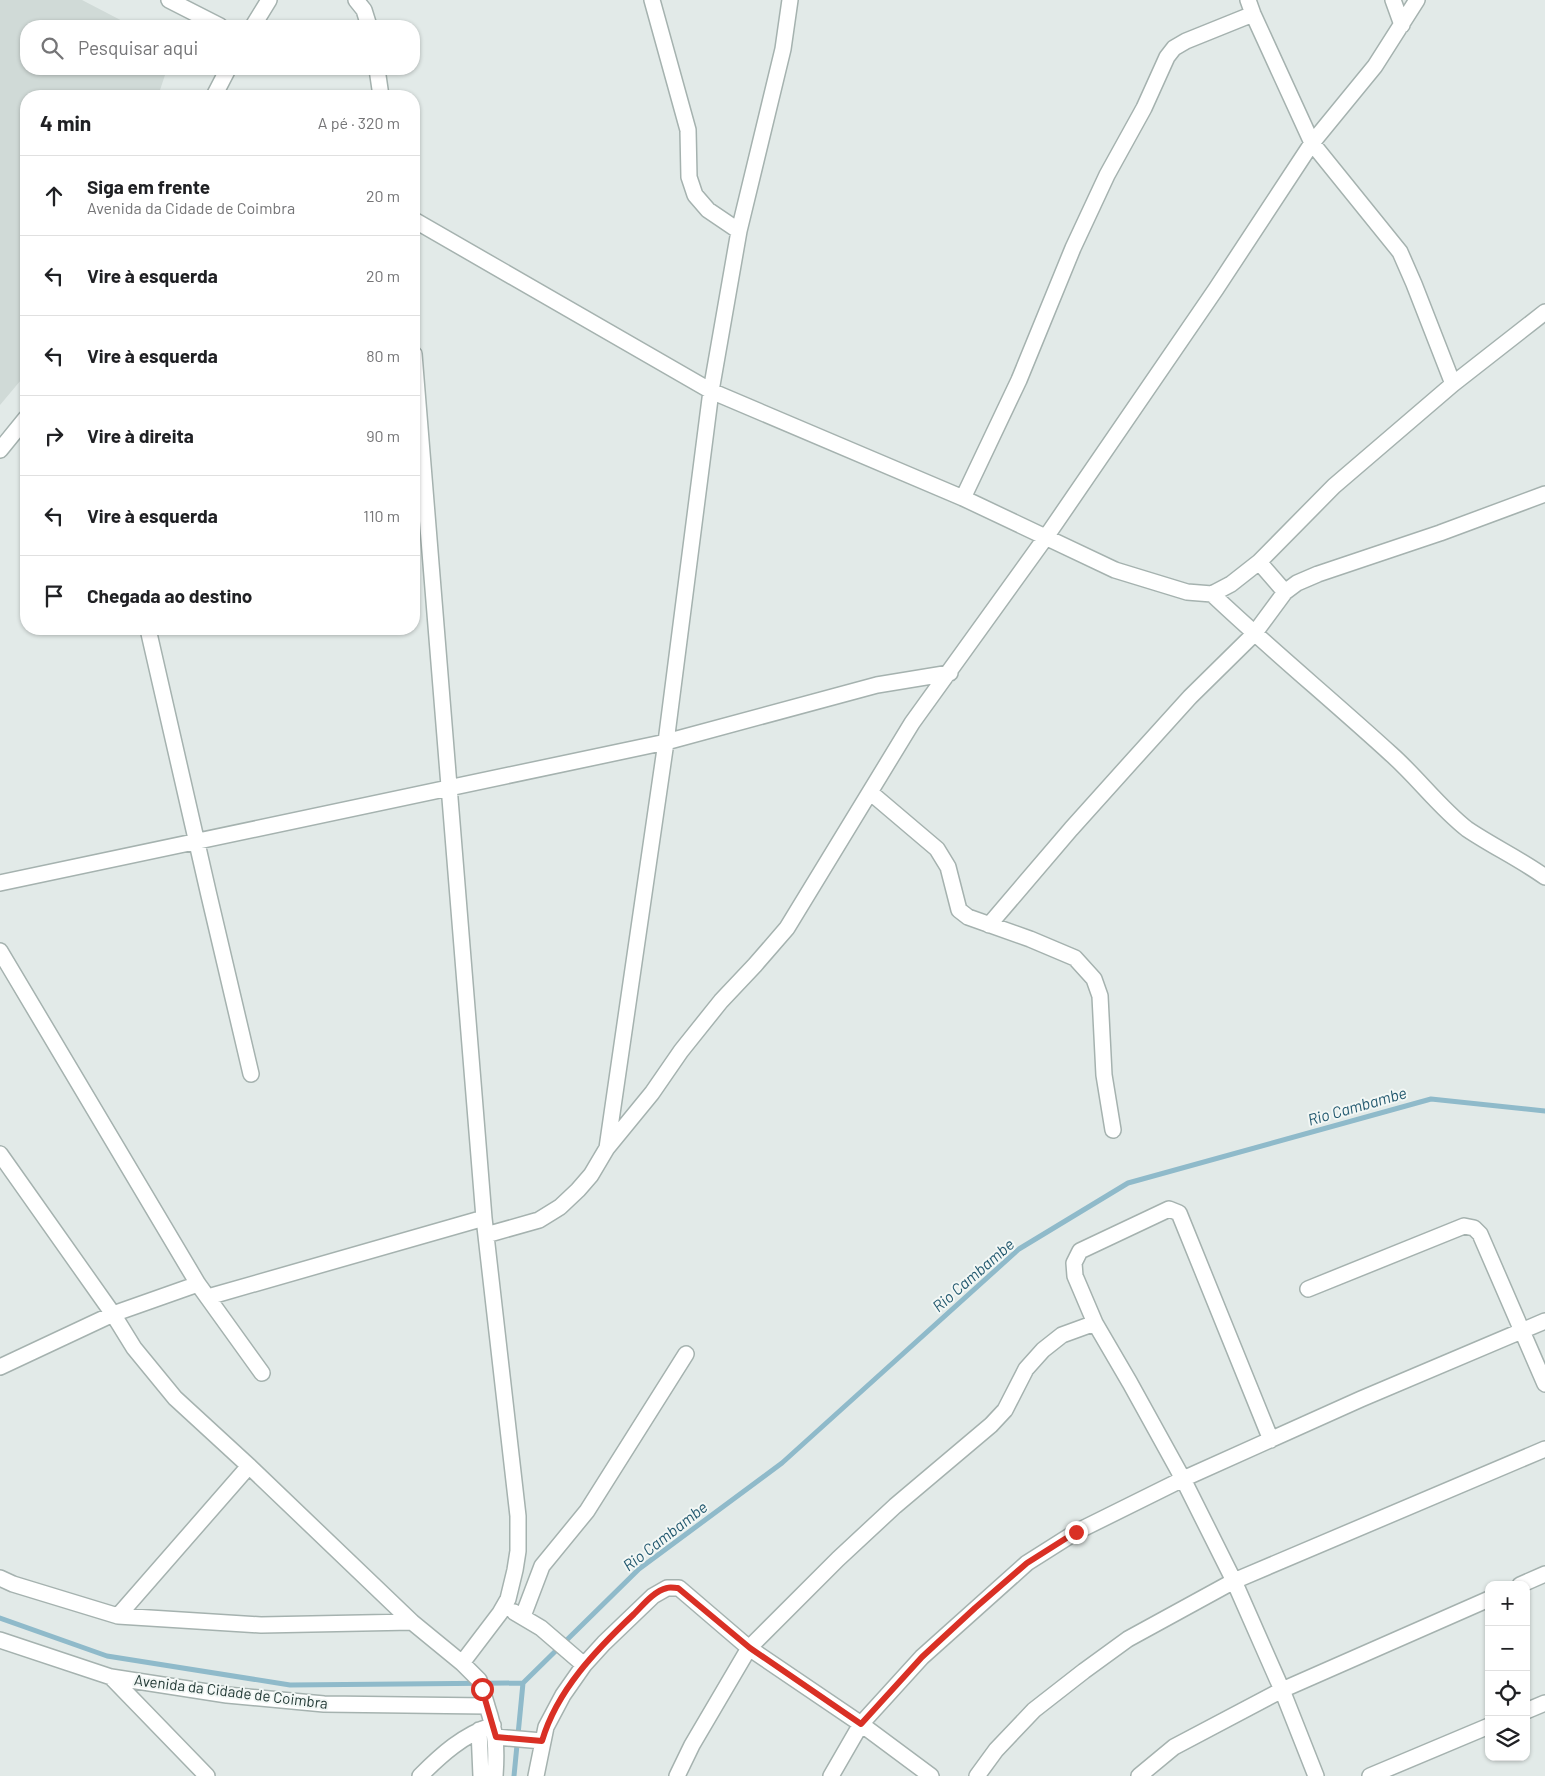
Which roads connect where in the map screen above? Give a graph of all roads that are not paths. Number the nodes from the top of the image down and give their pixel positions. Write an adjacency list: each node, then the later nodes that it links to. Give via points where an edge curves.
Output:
1 (169, 0): 9 (street)
2 (269, 0): 10 (street)
3 (356, 0): 11 (street)
4 (652, 0): 19 (street, via 688,130 689,177 695,195 708,210)
5 (790, 0): 19 (street, via 783,49)
6 (1393, 0): 12 (street)
7 (1417, 0): 12 (street)
8 (1250, 7): 17 (street); 27 (street, via 1174,48 1167,57 1144,108 1107,175 1019,380)
9 (208, 20)
10 (256, 20)
11 (367, 20)
12 (1402, 25): 17 (street, via 1375,66)
13 (225, 75): 15 (street)
14 (378, 75): 16 (street)
15 (217, 90)
16 (379, 90)
17 (1312, 143): 21 (street, via 1400,252); 28 (street)
18 (420, 223): 22 (street)
19 (739, 231): 22 (street)
20 (1545, 312): 21 (street)
21 (1453, 384): 29 (street, via 1334,486)
22 (711, 391): 27 (street); 35 (street)
23 (20, 425): 25 (street)
24 (420, 430): 36 (street)
25 (0, 450)
26 (1545, 494): 30 (street, via 1318,574)
27 (963, 498): 28 (street)
28 (1046, 537): 31 (street, via 1115,570 1187,592); 34 (street)
29 (1259, 562): 30 (street); 31 (street)
30 (1285, 592): 32 (street)
31 (1212, 594): 32 (street)
32 (1254, 634): 39 (street, via 1394,756 1461,824); 41 (street, via 1184,704)
33 (149, 635): 38 (street)
34 (950, 673): 35 (street, via 877,685); 37 (street, via 912,724)
35 (666, 742): 36 (street); 45 (street)
36 (448, 787): 38 (street); 47 (street)
37 (871, 793): 41 (street, via 937,849 948,867 959,910); 45 (street, via 787,928 721,1001)
38 (196, 842): 40 (street); 43 (street)
39 (1545, 877)
40 (0, 883)
41 (988, 925): 44 (street, via 1075,958 1094,979 1100,996 1104,1074)
42 (0, 951): 49 (street)
43 (251, 1074)
44 (1113, 1130)
45 (606, 1148): 48 (street, via 591,1175 560,1207 539,1220)
46 (0, 1154): 52 (street)
47 (484, 1218): 48 (street); 51 (street)
48 (486, 1236): 70 (street, via 518,1516 518,1551)
49 (198, 1284): 51 (street); 52 (street)
50 (1308, 1289): 55 (street, via 1464,1226 1474,1228 1480,1234)
51 (208, 1297): 58 (street)
52 (113, 1314): 57 (street); 62 (street, via 134,1348 175,1398)
53 (1545, 1321): 55 (street)
54 (1095, 1323): 60 (street, via 1075,1276 1074,1263 1080,1251 1166,1211 1176,1211); 63 (street); 75 (street, via 1062,1335 1042,1350 1026,1369 1005,1410 991,1425 866,1532)
55 (1522, 1331): 59 (street); 60 (street)
56 (686, 1354): 72 (street, via 587,1511 542,1566)
57 (0, 1367)
58 (262, 1372)
59 (1545, 1384)
60 (1271, 1440): 63 (street)
61 (1545, 1449): 67 (street)
62 (249, 1466): 71 (street); 73 (street)
63 (1183, 1479): 67 (street); 83 (street, via 1076,1532 1027,1563 922,1657)
64 (0, 1572): 66 (street)
65 (1545, 1574): 68 (street)
66 (7, 1580): 71 (street)
67 (1234, 1581): 79 (street); 95 (street, via 1128,1639 1084,1671 1034,1710 996,1750)
68 (1529, 1581)
69 (1485, 1601): 79 (street)
70 (504, 1607): 72 (street); 77 (street)
71 (118, 1616): 73 (street, via 261,1626)
72 (523, 1616): 76 (street)
73 (412, 1622): 77 (street)
74 (0, 1640): 78 (street, Avenida da Cidade de Coimbra)
75 (750, 1648): 76 (street, via 678,1588 666,1588); 83 (street); 92 (street)
76 (580, 1661): 86 (street)
77 (462, 1663): 81 (street, via 479,1680)
78 (111, 1677): 81 (street, Avenida da Cidade de Coimbra, via 228,1695 324,1704); 87 (street)
79 (1282, 1690): 96 (street, via 1174,1747); 97 (street)
80 (1545, 1703): 82 (street)
81 (487, 1706): 85 (street)
82 (1530, 1709)
83 (861, 1724): 93 (street); 94 (street)
84 (1485, 1728): 98 (street)
85 (494, 1733): 86 (street); 88 (street, via 455,1744); 89 (street); 90 (street, via 497,1749)
86 (536, 1741): 91 (street)
87 (207, 1776)
88 (420, 1776)
89 (481, 1776)
90 (495, 1776)
91 (536, 1776)
92 (677, 1776)
93 (831, 1776)
94 (931, 1776)
95 (977, 1776)
96 (1139, 1776)
97 (1316, 1776)
98 (1370, 1776)

